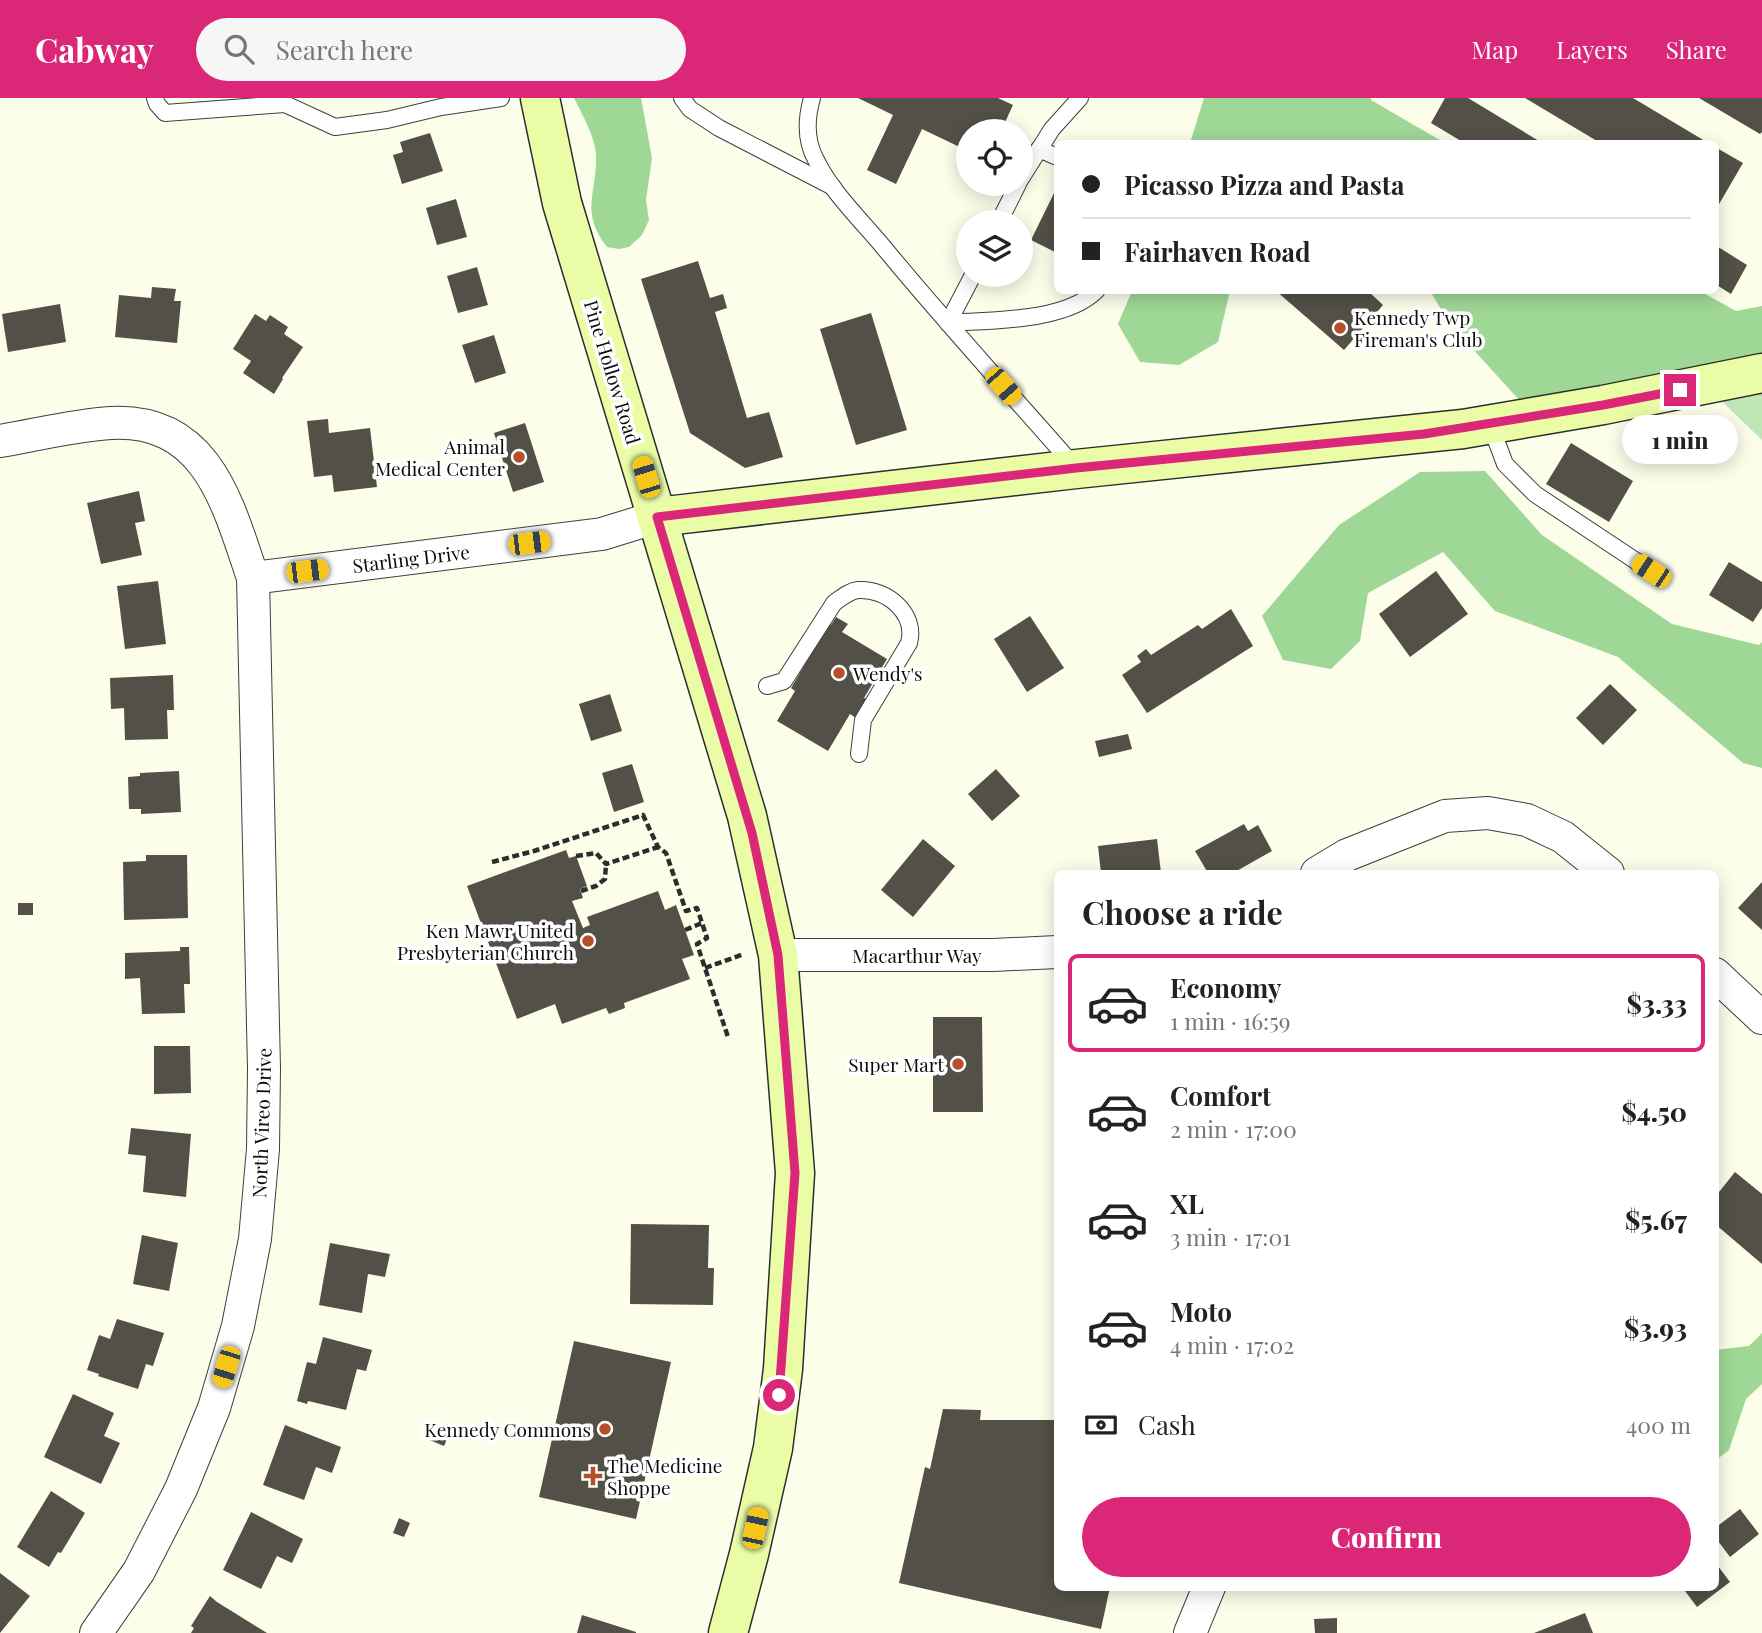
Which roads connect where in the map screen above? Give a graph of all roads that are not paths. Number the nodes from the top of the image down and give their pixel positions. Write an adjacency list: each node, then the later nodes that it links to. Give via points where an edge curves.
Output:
1 (155, 98): 2 (lane, via 165,113 285,104 335,127)
2 (501, 98)
3 (540, 98): 18 (street, Pine Hollow Road, via 562,203)
4 (682, 98): 10 (lane, via 690,110 719,128)
5 (812, 98): 10 (lane, via 807,135 815,159)
6 (1080, 98): 7 (lane)
7 (1039, 149): 8 (lane); 9 (lane)
8 (1054, 156)
9 (1033, 159)
10 (835, 188): 13 (lane)
11 (967, 287): 13 (lane)
12 (1091, 294): 13 (lane, via 1070,309 1042,315)
13 (948, 323): 17 (lane)
14 (1762, 374): 15 (street)
15 (1490, 424): 17 (street); 19 (lane, via 1506,464 1535,494)
16 (0, 441): 20 (street, via 112,423 146,426 171,435 195,452 214,477)
17 (1076, 468): 18 (street)
18 (657, 517): 20 (street, Starling Drive, via 602,534); 26 (street, Pine Hollow Road, via 752,833)
19 (1651, 571)
20 (253, 578): 30 (street, North Vireo Drive, via 264,1069 256,1239 238,1326 214,1408 181,1489 139,1571)
21 (767, 686): 22 (lane, via 785,681 841,597 868,591 897,603 906,615 909,643 863,720)
22 (859, 754)
23 (1322, 870): 24 (street, via 1347,855 1445,816 1488,813 1527,820 1563,837)
24 (1604, 870)
25 (1054, 952): 26 (street, Macarthur Way)
26 (778, 955): 31 (street, Pine Hollow Road, via 795,1173 783,1369 773,1448)
27 (1719, 978): 28 (street)
28 (1762, 1018)
29 (1207, 1591): 32 (street)
30 (96, 1633)
31 (728, 1633)
32 (1190, 1633)

